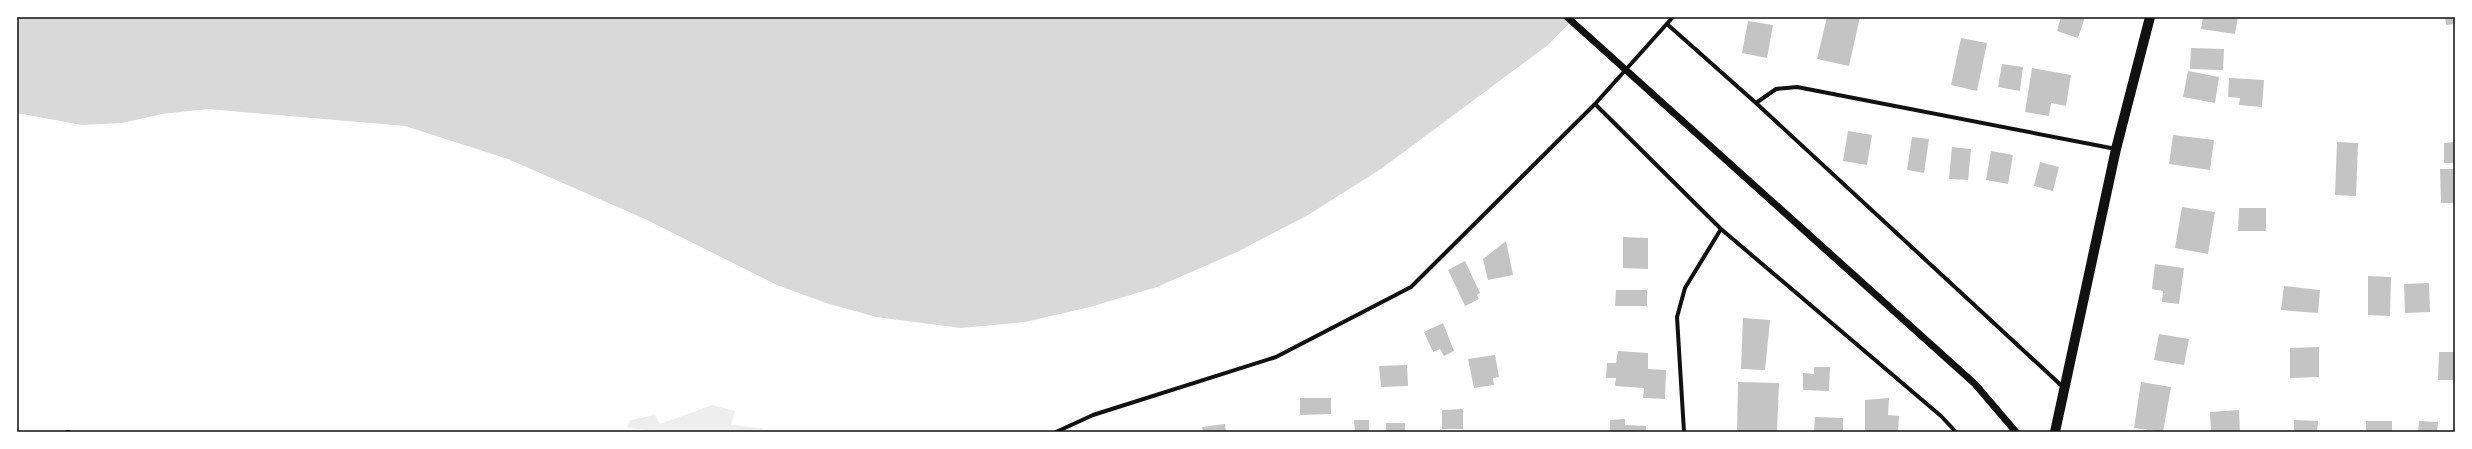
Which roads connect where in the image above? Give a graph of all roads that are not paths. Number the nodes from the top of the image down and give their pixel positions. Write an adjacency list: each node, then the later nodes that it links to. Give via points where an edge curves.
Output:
1 (1567, 17): 13 (street, via 1975,384)
2 (1673, 17): 4 (street)
3 (2150, 17): 7 (main road)
4 (1667, 24): 5 (street); 6 (street)
5 (1756, 103): 7 (street, via 1776,89 1797,87); 9 (street)
6 (1595, 104): 8 (street); 10 (street, via 1411,287 1276,357 1093,414)
7 (2116, 149): 9 (main road)
8 (1721, 229): 11 (street, via 1685,288 1677,317); 12 (street, via 1941,416)
9 (2063, 388): 14 (main road)
10 (1056, 432)
11 (1684, 432)
12 (1956, 432)
13 (2016, 432)
14 (2055, 432)

